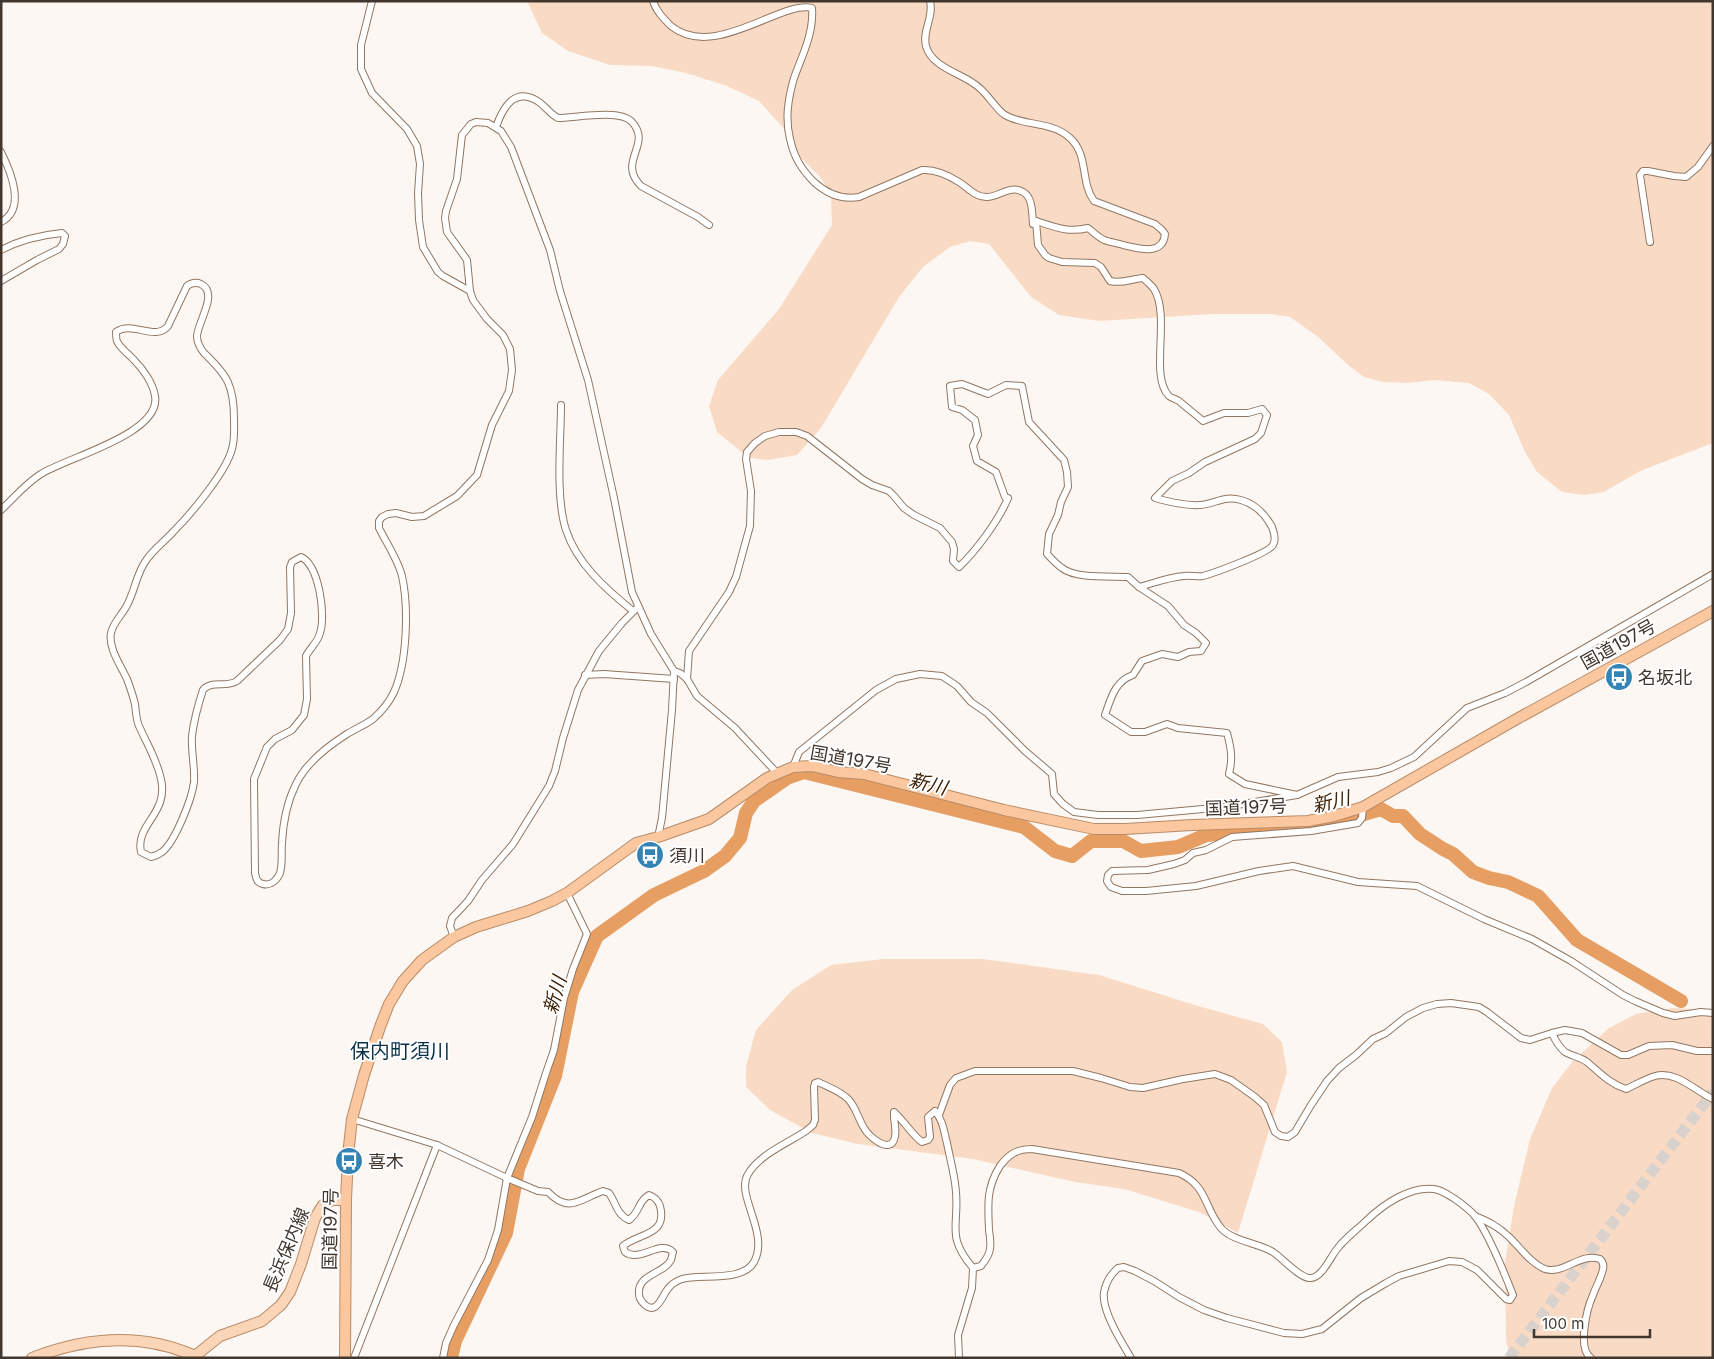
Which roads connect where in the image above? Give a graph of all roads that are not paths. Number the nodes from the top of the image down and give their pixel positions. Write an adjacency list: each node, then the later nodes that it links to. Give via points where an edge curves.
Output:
1 (372, 1): 13 (street, via 361,45 360,69 372,93 407,130 417,146 423,247 438,272)
2 (653, 1): 7 (street, via 666,21 688,35 732,31 781,11 795,7 812,8 813,19 805,50 789,96 788,128 792,149 804,172 832,195 850,199 859,197 922,170 932,170 985,197 1007,190 1024,192 1033,224)
3 (930, 1): 7 (street, via 930,16 924,35 926,47 936,61 974,82 1004,114 1042,124 1070,138 1080,151 1088,193 1094,201 1155,224 1165,234 1159,246 1150,250 1103,240 1088,228 1075,231)
4 (496, 127): 9 (street, via 502,111 518,97 534,99 558,118 605,115 629,119 635,126 639,141 631,166 635,180 640,186); 13 (street, via 476,122 462,135 457,180 444,218 447,232 467,260); 18 (street, via 511,147 550,250 588,380)
5 (1713, 146): 10 (street, via 1686,177 1648,171 1640,175)
6 (1, 152): 8 (street, via 11,172 15,204)
7 (1036, 221): 17 (street, via 1038,245 1049,258 1062,262 1095,263 1110,281 1119,283 1143,278 1154,289 1160,308 1162,383 1169,396 1203,421 1224,413 1248,413 1262,409 1267,415 1255,439 1205,462 1172,482 1154,498 1201,505 1224,498 1242,500 1262,511 1268,519 1274,531 1272,548 1201,576 1171,578)
8 (1, 222)
9 (709, 225)
10 (1650, 242)
11 (1, 250): 12 (street, via 16,242 51,234 62,233 64,236 59,249)
12 (1, 281)
13 (470, 291): 15 (street, via 510,349 509,391 492,425 477,474 457,496 424,516 396,513 388,514 379,521 379,528 402,574 406,626 399,678 382,710 329,746 299,778 285,819 280,872 272,884 265,885 256,879 253,786 266,747 292,730 306,708 306,656 322,625 320,594 306,559 296,558 290,567 291,613 285,634 237,681 227,685 210,684 203,690 193,726 192,792 163,852 151,857 142,852 140,840 161,802 161,779 111,644 111,630 126,606 146,560 174,532 210,486 224,467 232,448 234,412 230,386 222,370 202,351 197,338 209,297 203,285 191,283 187,286 164,331 128,328 116,332 117,342 150,382 155,395 155,405 150,414 116,440 39,474)
14 (561, 405): 18 (street, via 561,514 566,531 595,576)
15 (1, 510)
16 (1713, 574): 26 (street, via 1505,694 1467,708 1414,757 1378,772 1338,777)
17 (1140, 587): 23 (street, via 1128,577 1068,572 1047,554 1049,534 1068,487 1067,472 1064,460 1029,422 1022,386 1006,385 988,394 962,384 950,386 952,407 976,420 978,435 973,446 977,461 996,472 1008,498 972,553 959,567 953,561 952,542 940,528 914,515 888,491 862,479 807,436 796,432 765,436 747,452 750,526 736,577 689,651); 26 (street, via 1168,606 1206,643 1201,651 1178,657 1162,654 1142,661 1133,675 1124,678 1112,694 1105,715 1132,732 1146,732 1167,724 1226,733 1232,750 1228,774 1245,784)
18 (636, 609): 20 (street); 21 (street, via 599,651)
19 (1713, 611): 27 (highway, 国道197号)
20 (674, 671): 22 (street); 23 (street)
21 (586, 675): 22 (street); 32 (street, via 578,690 549,786 514,844 452,918 450,926)
22 (674, 679): 29 (street)
23 (688, 680): 25 (street, via 697,696 735,728)
24 (793, 767): 25 (highway, 国道197号); 26 (street, via 799,752 876,690 896,679 920,674 942,676 957,686 1052,774 1054,794 1074,812 1137,815 1226,807); 28 (highway, 国道197号, via 812,766 864,774 1094,829)
25 (776, 773): 29 (highway, 国道197号, via 709,819)
26 (1297, 795)
27 (1363, 807): 28 (highway, 国道197号, via 1308,820); 30 (street, via 1358,823 1311,831)
28 (1230, 824): 30 (street)
29 (658, 837): 31 (highway, 国道197号, via 636,843)
30 (1232, 837): 33 (street, via 1174,864 1148,870 1112,870 1107,881 1122,891 1196,886 1259,870 1293,866 1358,882 1417,886 1572,961 1635,1001 1675,1016 1701,1012)
31 (567, 893): 32 (highway, 国道197号, via 528,911); 40 (street, via 587,934 564,998 554,1050 535,1108)
32 (454, 936): 38 (highway, 国道197号, via 422,960 390,1004)
33 (1713, 1014)
34 (1552, 1033): 35 (street, via 1565,1030 1582,1033 1620,1055 1649,1046 1672,1045); 36 (street, via 1566,1052 1586,1061 1618,1086 1626,1089 1655,1076 1666,1075 1689,1084); 37 (street, via 1530,1040 1517,1035 1478,1008 1451,1003 1423,1008 1373,1039 1339,1068 1327,1081 1295,1132 1288,1137 1275,1132 1264,1105 1255,1097 1231,1080 1215,1074 1143,1088 1073,1071 975,1070 956,1078 950,1085)
35 (1713, 1051)
36 (1713, 1100)
37 (939, 1115): 40 (street, via 935,1111 928,1117 930,1137 922,1142 894,1112 896,1137 889,1145 884,1144 864,1129 850,1100 815,1083 813,1125 758,1163 748,1174 745,1190 758,1231 757,1252 751,1267 728,1275 677,1280 666,1290 662,1301 650,1308 639,1296 640,1284 666,1265 673,1252 663,1248 632,1256 625,1252 623,1246 630,1240 648,1235 658,1226 660,1207 657,1200 649,1195 645,1197 636,1215 629,1220 617,1210 609,1193 603,1191 576,1204 567,1204 548,1192); 43 (street, via 956,1194 956,1241)
38 (352, 1119): 39 (street); 41 (highway, 国道197号)
39 (436, 1145): 40 (street); 47 (street)
40 (507, 1178): 48 (street, via 498,1230 488,1260 454,1324)
41 (346, 1200): 44 (main road, 長浜保内線, via 323,1204 315,1218 290,1292 282,1305 262,1321 220,1336); 46 (highway, 国道197号)
42 (1475, 1216): 43 (street, via 1442,1191 1415,1191 1382,1207 1337,1248 1318,1275 1308,1278 1273,1252 1222,1230 1200,1190 1190,1178 1179,1173 1022,1149 1005,1159 994,1176 988,1201 988,1256 981,1266); 50 (street, via 1513,1294 1510,1300 1497,1292 1477,1270 1462,1262 1449,1261 1399,1276 1362,1298 1322,1329 1302,1334 1204,1310 1154,1280 1124,1267 1110,1276 1104,1298 1111,1321); 51 (street, via 1496,1226 1534,1263 1546,1269 1561,1268 1588,1257 1600,1259 1603,1268 1584,1328 1585,1351)
43 (973, 1268): 49 (street, via 972,1288 958,1335)
44 (194, 1357): 45 (main road, 長浜保内線, via 161,1344 106,1339 49,1351)
45 (32, 1358)
46 (345, 1358)
47 (354, 1358)
48 (443, 1358)
49 (959, 1358)
50 (1131, 1358)
51 (1591, 1358)

